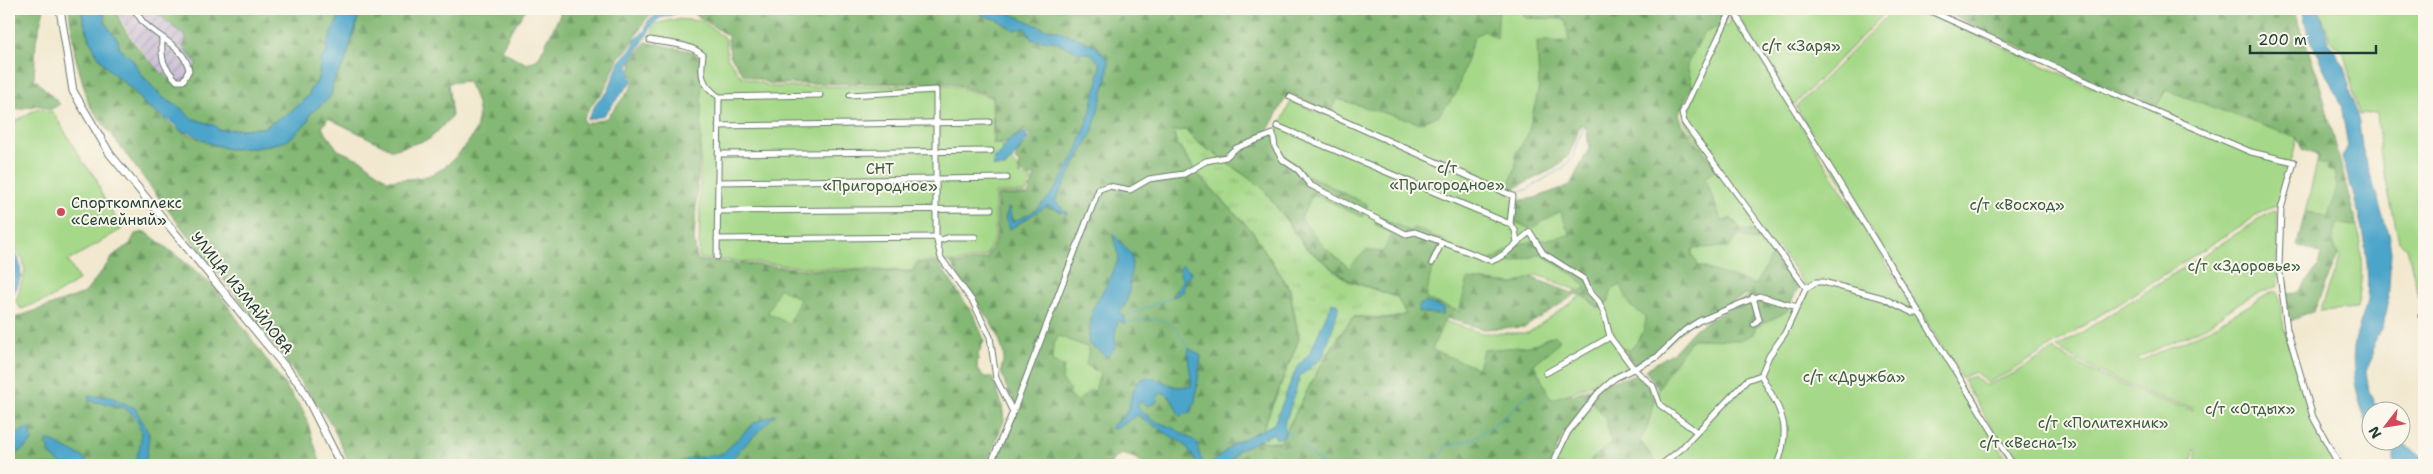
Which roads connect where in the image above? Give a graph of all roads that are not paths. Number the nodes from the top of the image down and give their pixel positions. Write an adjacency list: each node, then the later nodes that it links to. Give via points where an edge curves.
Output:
1 (60, 9): 43 (main road, УЛИЦА ИЗМАЙЛОВА, via 73,91 84,112 110,154 301,386)
2 (134, 9): 5 (street, via 144,24)
3 (1733, 9): 32 (street, via 1682,113 1684,122); 35 (street)
4 (1926, 9): 49 (street, via 2251,152 2294,162 2281,209 2279,267 2287,329 2313,417)
5 (162, 38): 5 (street, via 187,60 189,70 183,81 177,81 164,68)
6 (650, 40): 9 (street, via 683,44 699,51 703,55 700,73 709,89)
7 (820, 95): 9 (street)
8 (850, 95): 12 (street, via 936,90)
9 (720, 96): 13 (street)
10 (1290, 97): 24 (street, via 1513,196)
11 (989, 122): 12 (street)
12 (935, 123): 13 (street); 16 (street)
13 (718, 126): 17 (street)
14 (1276, 126): 24 (street)
15 (991, 151): 16 (street)
16 (934, 152): 17 (street); 19 (street)
17 (718, 154): 20 (street)
18 (1007, 178): 19 (street)
19 (935, 181): 20 (street); 21 (street)
20 (718, 182): 23 (street)
21 (936, 208): 22 (street); 23 (street); 26 (street)
22 (991, 209)
23 (718, 211): 27 (street)
24 (1510, 224): 29 (street)
25 (976, 236): 26 (street)
26 (936, 238): 27 (street); 41 (street, via 941,258 973,302 990,337 996,378)
27 (717, 239): 30 (street)
28 (1442, 242): 29 (street, via 1492,261 1511,251); 31 (street); 41 (street, via 1415,232 1406,234 1310,185 1284,160 1275,147 1273,134 1236,148 1226,157 1206,161 1184,174 1149,179 1130,190 1109,186 1099,189)
29 (1517, 242): 37 (street, via 1530,232 1542,253 1584,279 1604,313)
30 (717, 256)
31 (1432, 263)
32 (1806, 288): 34 (street); 35 (street, via 1823,282 1883,298)
33 (1752, 297): 34 (street, via 1776,299); 36 (street, via 1759,319); 38 (street, via 1685,330 1657,357)
34 (1797, 307): 40 (street)
35 (1919, 313): 48 (street)
36 (1754, 324)
37 (1610, 338): 38 (street); 39 (street)
38 (1634, 370): 42 (street, via 1653,386 1660,405); 45 (street, via 1615,378 1598,393 1568,432)
39 (1546, 373)
40 (1761, 375): 42 (street, via 1747,380); 47 (street, via 1786,428 1784,447)
41 (1013, 412): 44 (street)
42 (1697, 432): 46 (street)
43 (342, 465)
44 (990, 465)
45 (1552, 465)
46 (1661, 465)
47 (1777, 465)
48 (2013, 465)
49 (2339, 465)

